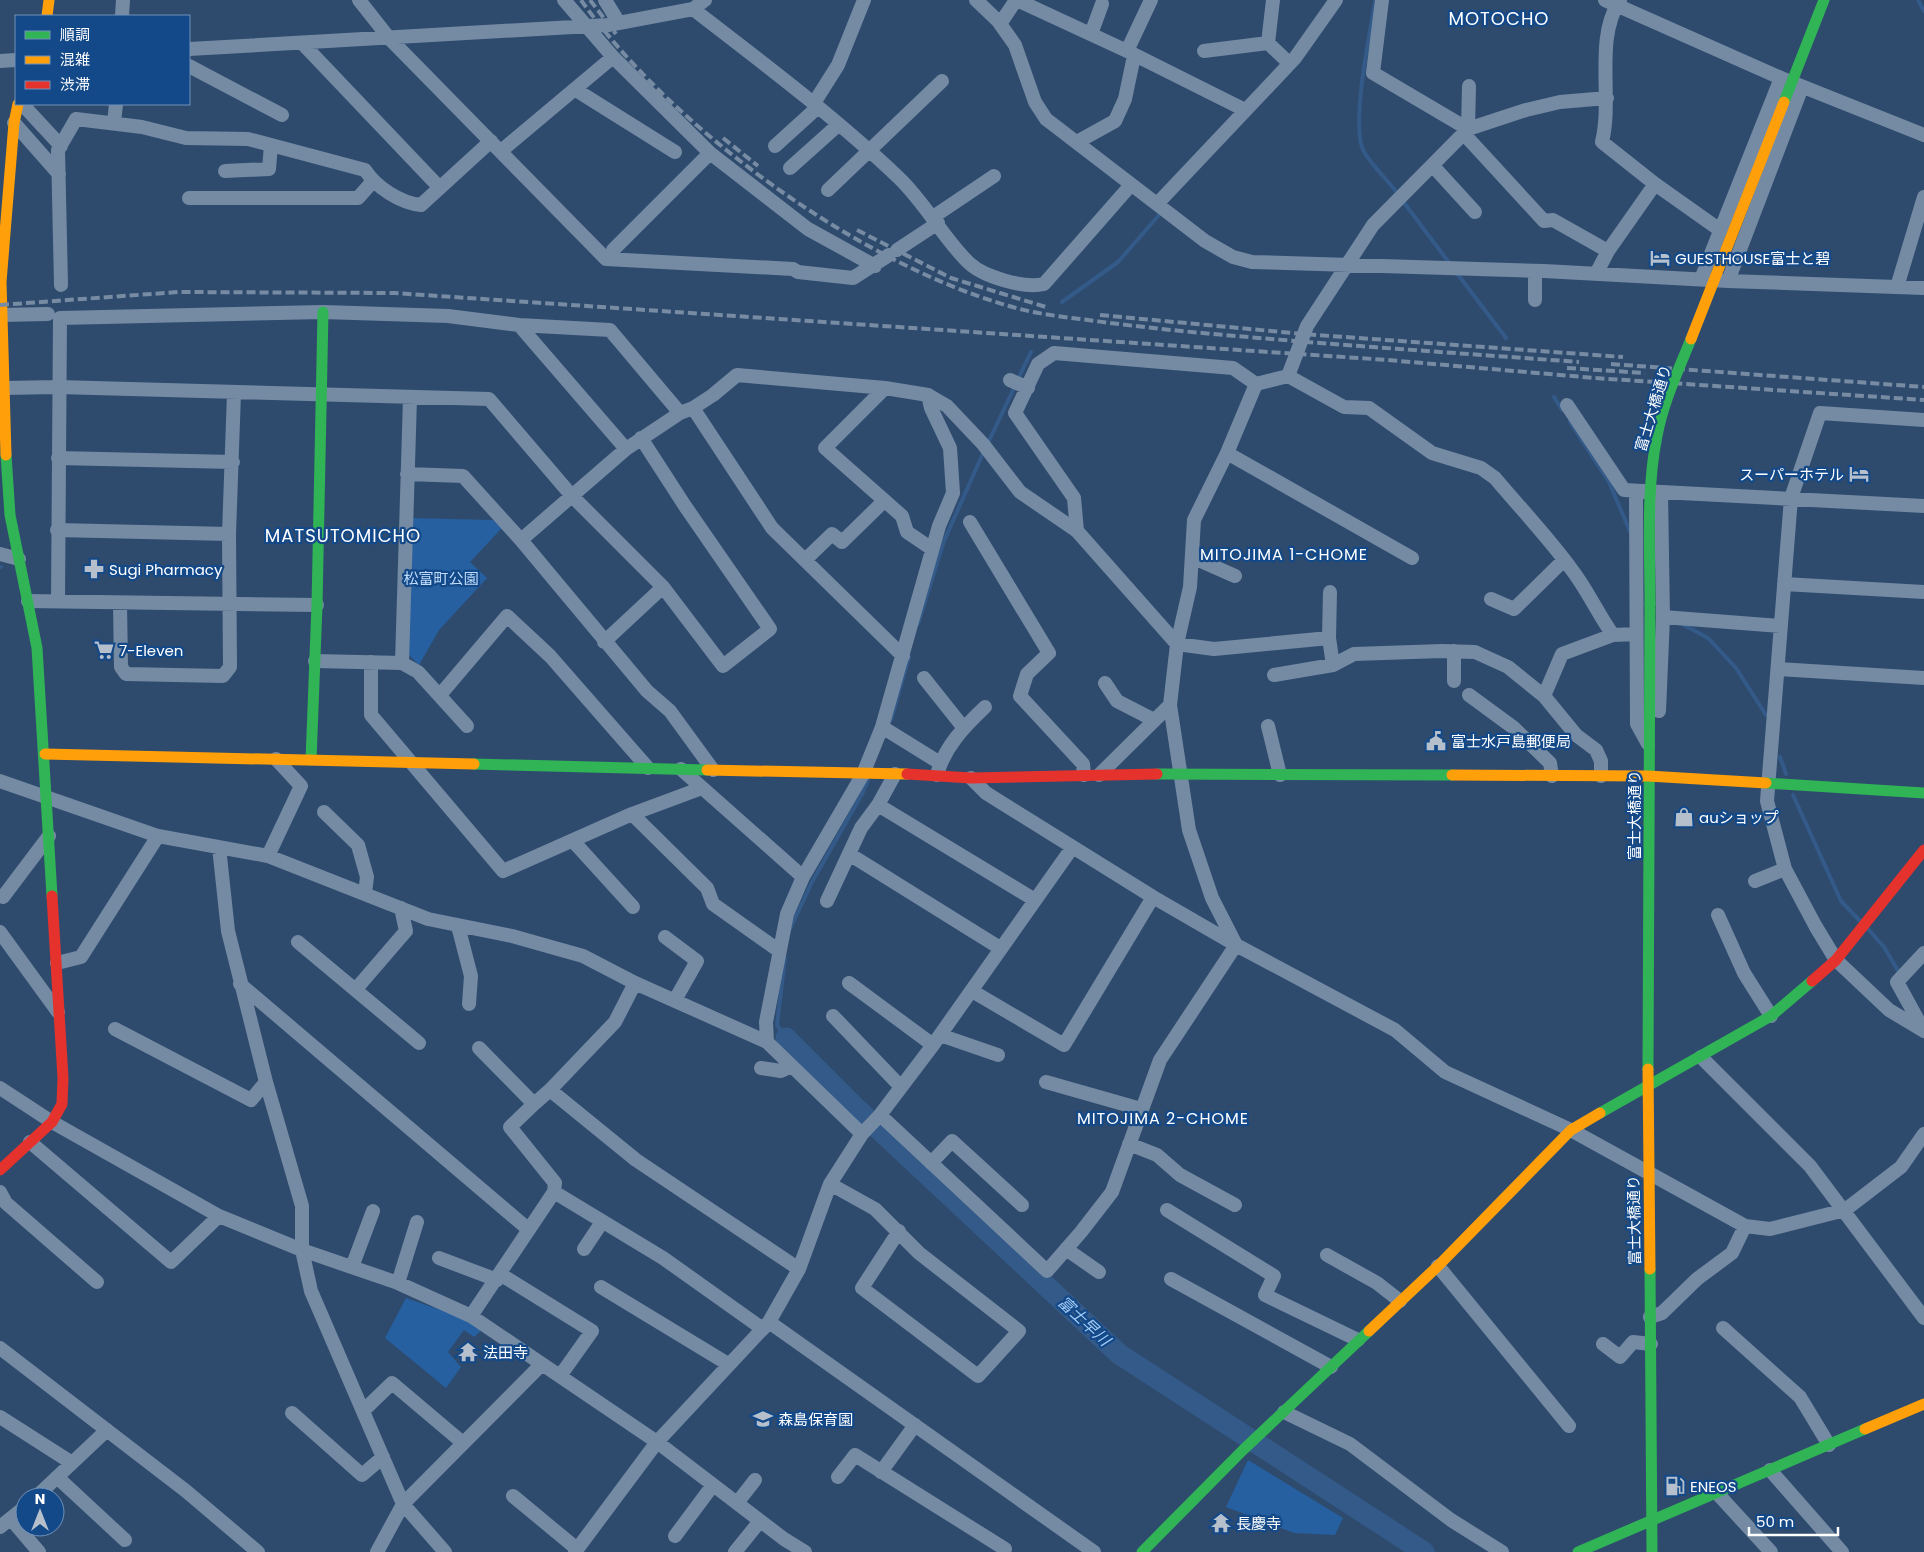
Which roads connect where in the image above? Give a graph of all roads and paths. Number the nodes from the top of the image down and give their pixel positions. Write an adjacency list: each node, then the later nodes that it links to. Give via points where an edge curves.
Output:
1 (49, 0): 18 (street)
2 (123, 0): 19 (street)
3 (359, 0): 24 (street)
4 (564, 0): 22 (street)
5 (605, 0): 20 (street)
6 (705, 0): 17 (street)
7 (864, 0): 43 (street, via 838,65)
8 (976, 0): 21 (street)
9 (1016, 0): 21 (street); 23 (street)
10 (1151, 0): 29 (street)
11 (1273, 0): 26 (street)
12 (1336, 0): 33 (street)
13 (1382, 0): 49 (street, via 1372,73)
14 (1824, 0): 36 (street, 富士大橋通り)
15 (1614, 2): 36 (street); 39 (street, via 1607,30)
16 (1102, 4): 23 (street)
17 (693, 9): 20 (street); 43 (street)
18 (47, 15)
19 (122, 15)
20 (619, 23): 22 (street)
21 (1000, 24): 52 (street, via 1015,45 1035,102 1046,119)
22 (586, 26): 24 (street); 30 (street)
23 (1091, 34): 29 (street)
24 (389, 38): 25 (street); 55 (street)
25 (302, 43): 27 (street); 69 (street)
26 (1268, 43): 28 (street); 33 (street)
27 (190, 49)
28 (1204, 51)
29 (1130, 53): 44 (street); 52 (street, via 1125,98 1115,121)
30 (613, 57): 38 (street); 60 (street)
31 (15, 60): 32 (street)
32 (0, 61)
33 (1290, 63): 44 (street)
34 (190, 67): 45 (street)
35 (942, 81): 58 (street)
36 (1792, 82): 51 (street); 77 (street); 85 (street); 171 (street, 富士大橋通り, bridge, via 1668,397 1657,435 1651,476)
37 (1469, 86): 49 (street)
38 (576, 90): 55 (street); 59 (street)
39 (1607, 98): 49 (street, via 1560,102); 67 (street, via 1607,122 1602,142)
40 (18, 105): 46 (street)
41 (23, 105): 54 (street)
42 (116, 105): 47 (street)
43 (816, 105): 48 (street); 56 (street)
44 (1245, 110): 73 (street)
45 (282, 115)
46 (14, 123): 57 (street); 64 (street)
47 (114, 123): 53 (street, via 186,138 248,139); 54 (street, via 76,119)
48 (838, 125): 58 (street); 62 (street)
49 (1466, 131): 61 (street); 79 (street, via 1544,221 1553,220)
50 (0, 135): 57 (street)
51 (1924, 136)
52 (1077, 142): 68 (street)
53 (271, 145): 63 (street, via 269,169); 66 (street, via 365,170)
54 (61, 146): 64 (street, via 58,150)
55 (496, 146): 69 (street); 81 (street, via 606,259 793,269 853,278)
56 (775, 146)
57 (12, 148): 75 (street)
58 (868, 151): 70 (street); 76 (street, via 898,177)
59 (675, 152)
60 (710, 153): 78 (street); 81 (street, via 808,229)
61 (1433, 166): 74 (street); 80 (street, via 1373,225)
62 (790, 168)
63 (225, 171)
64 (59, 174): 86 (street)
65 (994, 176): 76 (street)
66 (372, 181): 69 (street, via 415,205 421,205); 72 (street, via 358,198)
67 (1655, 184): 77 (street); 79 (street)
68 (1130, 186): 73 (street); 76 (street, via 1044,284 1037,286 1004,281 970,264)
69 (440, 188)
70 (828, 190)
71 (1924, 197): 87 (street)
72 (189, 198)
73 (1162, 207): 80 (street, via 1205,241 1233,257 1252,262)
74 (1474, 212)
75 (3, 219): 92 (street)
76 (935, 220): 81 (street)
77 (1720, 230): 84 (street)
78 (613, 250)
79 (1608, 251): 83 (street)
80 (1347, 264): 82 (street); 94 (street, via 1307,326)
81 (875, 266)
82 (1535, 270): 83 (street); 89 (street)
83 (1596, 274): 84 (street)
84 (1701, 279): 85 (street)
85 (1728, 281): 87 (street)
86 (61, 285)
87 (1897, 287): 88 (street)
88 (1924, 288)
89 (1534, 300)
90 (323, 312): 93 (street, via 448,316); 96 (street, via 60,318); 100 (street)
91 (48, 314): 92 (street)
92 (0, 315): 97 (street)
93 (519, 325): 105 (street, via 610,330); 108 (street)
94 (1288, 376): 95 (street); 130 (street, via 1344,407 1369,408 1432,453 1481,468 1495,478)
95 (1256, 384): 109 (street); 121 (street, via 1233,368 1054,353 1038,364 1018,383 1015,413 1074,498)
96 (58, 387): 97 (street); 99 (street); 110 (street)
97 (3, 388): 128 (street, via 7,482)
98 (885, 388): 101 (street); 104 (street, via 737,375); 117 (street, via 825,448)
99 (234, 393): 100 (street); 111 (street)
100 (322, 394): 102 (street); 141 (street)
101 (928, 395): 121 (street, via 947,406 983,444 1020,492); 124 (street, via 950,448 953,493)
102 (410, 398): 112 (street); 115 (street, via 489,399)
103 (1567, 405): 114 (street, via 1624,490)
104 (693, 408): 105 (street); 129 (street, via 772,528)
105 (680, 413): 107 (street)
106 (1924, 420): 116 (street, via 1820,413)
107 (641, 438): 108 (street); 133 (street, via 770,629 723,666)
108 (626, 449): 115 (street)
109 (1227, 452): 126 (street, via 1194,520); 127 (street)
110 (58, 458): 111 (street); 120 (street)
111 (233, 462): 122 (street)
112 (407, 474): 123 (street, via 463,476); 153 (street)
113 (1661, 492): 114 (street); 116 (street); 142 (street)
114 (1636, 493): 144 (street)
115 (572, 496): 123 (street); 133 (street)
116 (1791, 498): 118 (street); 132 (street)
117 (884, 501): 124 (street, via 902,516 907,532); 129 (street, via 842,542 832,534)
118 (1924, 506)
119 (970, 522): 183 (street, via 1049,654 1027,674 1020,696 1083,764)
120 (58, 530): 122 (street); 137 (street)
121 (1077, 532): 148 (street)
122 (229, 534): 140 (street)
123 (521, 540): 147 (street)
124 (932, 549): 150 (street)
125 (0, 554): 128 (street)
126 (1192, 557): 131 (street); 148 (street, via 1190,587)
127 (1412, 558)
128 (19, 559): 138 (street)
129 (805, 560): 150 (street)
130 (1564, 560): 136 (street, via 1514,609); 145 (street)
131 (1235, 576)
132 (1784, 584): 135 (street); 143 (street)
133 (663, 587): 147 (street)
134 (1330, 592): 146 (street)
135 (1924, 592)
136 (1491, 599)
137 (58, 600): 138 (street); 139 (street)
138 (28, 601): 172 (street, via 37,648)
139 (120, 602): 140 (street); 140 (street, via 121,667 126,674 223,676 230,668)
140 (230, 605): 141 (street)
141 (317, 606): 151 (street)
142 (1664, 617): 143 (street); 171 (street, via 1658,728)
143 (1781, 626): 155 (street)
144 (1636, 634): 145 (street); 171 (street, via 1637,724)
145 (1613, 635): 163 (street, via 1562,654)
146 (1329, 638): 148 (street, via 1214,649); 154 (street)
147 (604, 642): 179 (street, via 647,691 670,710)
148 (1177, 644): 164 (street)
149 (1454, 651): 154 (street, via 1354,654); 159 (street); 163 (street, via 1475,652 1508,667)
150 (903, 656): 170 (street)
151 (315, 661): 152 (street); 174 (street)
152 (371, 662): 153 (street); 175 (street, via 371,715)
153 (402, 663): 161 (street, via 418,672)
154 (1333, 666): 156 (street)
155 (1778, 669): 158 (street); 191 (street)
156 (1274, 674)
157 (924, 678): 169 (street)
158 (1924, 678)
159 (1454, 681)
160 (1105, 683): 166 (street, via 1117,701)
161 (440, 695): 167 (street); 176 (street, via 507,616 550,656)
162 (1469, 695): 186 (street, via 1550,763)
163 (1544, 696): 187 (street, via 1576,735 1596,750 1601,761)
164 (1170, 705): 166 (street); 182 (street)
165 (985, 707): 169 (street)
166 (1154, 720): 184 (street)
167 (467, 726)
168 (1268, 726): 185 (street)
169 (963, 727): 178 (street)
170 (888, 730): 178 (street); 180 (street)
171 (1649, 747): 188 (street, 富士大橋通り)
172 (44, 754): 173 (street); 194 (street)
173 (276, 759): 174 (street); 205 (street, via 301,786)
174 (311, 760): 175 (street)
175 (412, 761): 176 (street); 200 (street, via 503,870)
176 (648, 768): 177 (street)
177 (681, 769): 179 (street); 192 (street)
178 (939, 769): 181 (street); 189 (street)
179 (713, 770): 180 (street)
180 (865, 774): 181 (street); 207 (street)
181 (895, 774): 195 (street)
182 (1180, 774): 184 (street); 185 (street); 221 (street, via 1189,830 1212,898)
183 (1084, 775): 184 (street); 189 (street)
184 (1099, 775)
185 (1280, 775): 186 (street)
186 (1552, 776): 187 (street)
187 (1601, 776): 188 (street)
188 (1648, 776): 191 (street); 249 (street, 富士大橋通り)
189 (971, 778): 202 (street, via 986,793)
190 (1, 782): 194 (street)
191 (1768, 783): 193 (street); 206 (street, via 1767,802)
192 (702, 788): 197 (street); 207 (street)
193 (1924, 793)
194 (47, 796): 198 (street); 199 (street)
195 (878, 805): 204 (street, via 861,828); 212 (street)
196 (324, 812): 209 (street, via 358,845 366,877)
197 (632, 814): 200 (street); 223 (street, via 707,888 713,904)
198 (49, 836): 210 (street); 226 (street)
199 (158, 836): 201 (street); 226 (street, via 81,957)
200 (573, 841): 214 (street)
201 (219, 847): 205 (street); 228 (street, via 228,931)
202 (1072, 848): 211 (street); 212 (street)
203 (1924, 850): 225 (street)
204 (850, 854): 213 (street); 222 (street)
205 (268, 856): 209 (street)
206 (1785, 869): 208 (street); 225 (street)
207 (803, 877): 223 (street, via 787,914)
208 (1755, 881)
209 (365, 893): 215 (street)
210 (3, 897)
211 (1153, 897): 221 (street); 231 (street, via 1064,1045)
212 (1035, 900): 222 (street)
213 (827, 901)
214 (633, 907)
215 (401, 908): 217 (street); 230 (street, via 406,931)
216 (1718, 915): 236 (street, via 1744,974)
217 (458, 926): 227 (street, via 512,936 584,956); 233 (street, via 471,976)
218 (0, 932): 234 (street)
219 (665, 937): 232 (street, via 697,961)
220 (298, 942): 230 (street)
221 (1236, 945): 254 (street, via 1160,1060); 257 (street, via 1394,1030 1445,1072)
222 (1000, 948): 231 (street)
223 (778, 950): 240 (street, via 766,1022)
224 (1924, 953): 238 (street, via 1897,982)
225 (1836, 960): 236 (street); 238 (street, via 1889,1010)
226 (57, 963): 234 (street)
227 (635, 983): 232 (street); 252 (street, via 615,1022)
228 (240, 984): 247 (street); 277 (street)
229 (849, 984): 239 (street)
230 (356, 989): 241 (street)
231 (972, 991): 239 (street)
232 (675, 1000): 240 (street)
233 (469, 1004)
234 (58, 1012): 256 (street, via 62,1104)
235 (833, 1016): 250 (street)
236 (1771, 1016): 244 (street)
237 (115, 1029): 247 (street, via 251,1100)
238 (1924, 1031)
239 (936, 1040): 243 (street); 250 (street)
240 (767, 1042): 245 (street)
241 (419, 1043)
242 (479, 1048): 253 (street)
243 (998, 1055)
244 (1701, 1057): 249 (street); 271 (street, via 1810,1166)
245 (792, 1066): 246 (street, via 781,1071); 258 (street)
246 (761, 1068)
247 (266, 1082): 281 (street, via 302,1206)
248 (1046, 1082): 254 (street)
249 (1648, 1085): 257 (street); 264 (street, 富士大橋通り)
250 (901, 1087): 255 (street)
251 (0, 1088): 256 (street)
252 (550, 1090): 253 (street); 286 (street, via 636,1160)
253 (534, 1104): 267 (street, via 510,1127 555,1184)
254 (1141, 1109): 261 (street)
255 (880, 1115): 258 (street); 262 (street)
256 (52, 1122): 260 (street); 273 (street)
257 (1571, 1130): 264 (street); 284 (street)
258 (862, 1134): 265 (street)
259 (1924, 1134): 271 (street, via 1901,1167)
260 (30, 1142): 263 (street); 273 (street, via 171,1262)
261 (1130, 1144): 269 (street, via 1157,1156 1180,1175); 280 (street, via 1112,1192)
262 (931, 1163): 268 (street, via 952,1141); 280 (street, via 1047,1271)
263 (0, 1170)
264 (1649, 1174): 276 (street); 295 (street, 富士大橋通り)
265 (830, 1184): 278 (street, via 875,1209); 286 (street)
266 (0, 1192): 290 (street, via 6,1203)
267 (554, 1192): 275 (street); 277 (street)
268 (1022, 1205)
269 (1236, 1205)
270 (1167, 1210): 299 (street, via 1274,1276 1265,1295)
271 (1845, 1210): 276 (street, via 1770,1230); 296 (street)
272 (372, 1211): 285 (street)
273 (219, 1216): 281 (street)
274 (417, 1222): 291 (street)
275 (602, 1222): 279 (street); 297 (street)
276 (1745, 1226): 295 (street, via 1732,1253 1662,1313)
277 (528, 1230): 288 (street)
278 (899, 1231): 278 (street, via 862,1288 978,1376 1018,1331 918,1253)
279 (584, 1249)
280 (1066, 1249): 287 (street)
281 (302, 1250): 285 (street); 308 (street, via 311,1291)
282 (1327, 1255): 293 (street, via 1377,1283)
283 (439, 1258): 288 (street)
284 (1438, 1266): 293 (street); 313 (street)
285 (352, 1267): 291 (street)
286 (799, 1269): 297 (street)
287 (1099, 1272)
288 (498, 1277): 294 (street); 306 (street, via 592,1331)
289 (1171, 1279): 305 (street)
290 (97, 1282)
291 (398, 1283): 294 (street)
292 (601, 1287): 304 (street)
293 (1400, 1301): 299 (street)
294 (471, 1316): 303 (street)
295 (1650, 1317): 301 (street, 富士大橋通り)
296 (1924, 1318)
297 (766, 1326): 304 (street); 312 (street)
298 (1723, 1328): 317 (street, via 1800,1397)
299 (1358, 1340): 305 (street)
300 (1603, 1344): 301 (street, via 1620,1357 1633,1342)
301 (1650, 1344): 331 (street, 富士大橋通り)
302 (0, 1348): 314 (street)
303 (542, 1364): 306 (street); 316 (street)
304 (728, 1364): 315 (street)
305 (1331, 1367): 310 (street)
306 (560, 1376): 315 (street)
307 (1924, 1404): 317 (street)
308 (363, 1410): 316 (street, via 392,1383); 318 (street)
309 (292, 1412): 318 (street, via 362,1475)
310 (1284, 1412): 345 (street); 346 (street, via 1350,1444 1451,1520)
311 (0, 1417): 319 (street)
312 (915, 1425): 321 (street); 344 (street)
313 (1569, 1426)
314 (107, 1430): 319 (street); 339 (street)
315 (658, 1442): 325 (street); 337 (street)
316 (463, 1443): 330 (street)
317 (1829, 1445): 320 (street)
318 (383, 1457): 330 (street)
319 (72, 1464): 322 (street)
320 (1770, 1470): 327 (street); 350 (street)
321 (881, 1472): 323 (street, via 855,1455); 336 (street)
322 (58, 1477): 326 (street); 335 (street)
323 (838, 1477)
324 (755, 1480): 329 (street)
325 (713, 1485): 329 (street); 334 (street)
326 (47, 1487)
327 (1716, 1492): 331 (street); 349 (street)
328 (514, 1496): 337 (street)
329 (737, 1503): 332 (street)
330 (403, 1504): 340 (street); 341 (street)
331 (1651, 1520): 347 (street); 348 (street, 富士大橋通り)
332 (760, 1521): 342 (street); 343 (street)
333 (6, 1523): 338 (street)
334 (675, 1536)
335 (125, 1540)
336 (1005, 1549)
337 (576, 1551)
338 (39, 1552)
339 (258, 1552)
340 (377, 1552)
341 (445, 1552)
342 (735, 1552)
343 (805, 1552)
344 (1094, 1552)
345 (1142, 1552)
346 (1502, 1552)
347 (1578, 1552)
348 (1652, 1552)
349 (1771, 1552)
350 (1842, 1552)

